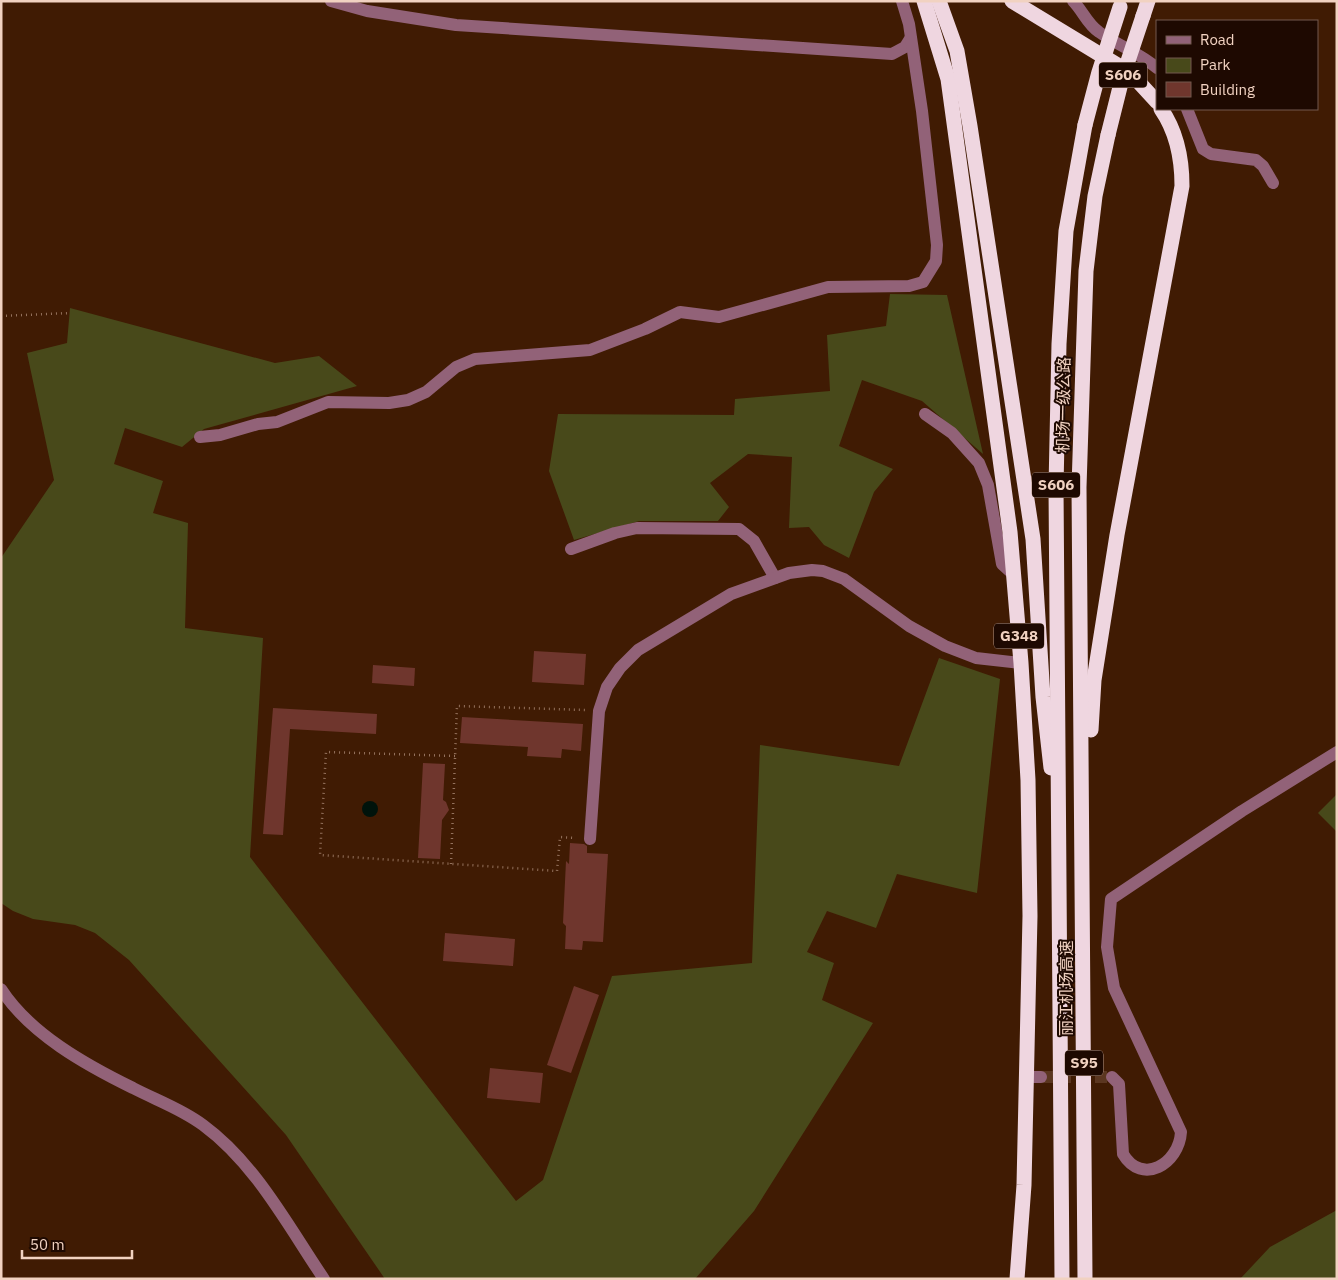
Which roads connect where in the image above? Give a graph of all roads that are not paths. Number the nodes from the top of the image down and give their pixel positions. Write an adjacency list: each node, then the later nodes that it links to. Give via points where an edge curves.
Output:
1 (331, 1): 9 (street, via 367,11 456,25 892,54 901,50)
2 (902, 1): 9 (street)
3 (924, 1): 18 (highway, G348, via 948,79)
4 (939, 1): 23 (highway, via 957,51 969,117 1033,539 1042,698)
5 (1012, 1): 11 (highway, via 1119,66)
6 (1074, 1): 10 (street, via 1098,32)
7 (1148, 1): 24 (highway, 机场一级公路 / S606, bridge, via 1122,79 1108,135 1090,234 1082,345 1079,487)
8 (1121, 4): 23 (highway, 机场一级公路 / S606, bridge, via 1086,125 1067,222 1060,307 1056,487)
9 (910, 39): 16 (street, via 922,111 937,245 936,261 923,282 909,286 828,287 719,317 680,312 590,350 474,359 456,367 426,392 408,400 328,402 277,422 258,424 220,436)
10 (1156, 67)
11 (1156, 101)
12 (1162, 110): 24 (highway, via 1176,138 1182,186 1132,446 1094,680)
13 (1188, 110): 14 (street, via 1203,149 1211,154 1256,160)
14 (1273, 183)
15 (925, 414): 18 (street, via 952,433 979,463 988,485 1002,564)
16 (200, 437)
17 (571, 550): 19 (street, via 637,528 739,529 754,540)
18 (1014, 575): 20 (highway, G348)
19 (775, 578): 20 (street, via 800,570 834,574 909,626 945,646 976,658); 22 (street, via 731,594 648,643 613,677 599,711)
20 (1021, 663): 28 (highway, G348, via 1029,822 1034,1077)
21 (1337, 752): 26 (street, via 1111,899 1107,947 1114,988 1181,1132 1176,1151 1162,1166 1141,1169 1129,1163 1123,1154 1118,1084)
22 (590, 839)
23 (1060, 847): 29 (highway, 丽江机场高速 / S95)
24 (1083, 847): 30 (highway, 丽江机场高速 / S95)
25 (1, 989): 27 (street, via 27,1019 64,1048 119,1082 188,1115 216,1135 257,1179)
26 (1112, 1076)
27 (324, 1279)
28 (1017, 1279)
29 (1062, 1279)
30 (1085, 1279)

